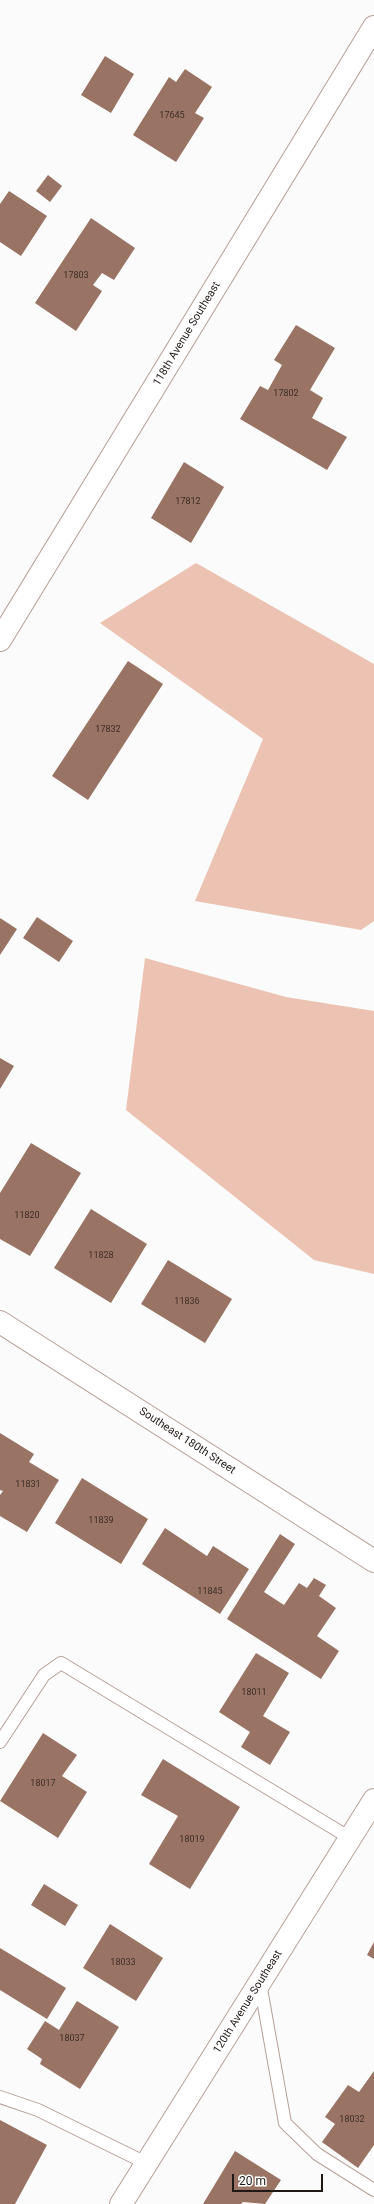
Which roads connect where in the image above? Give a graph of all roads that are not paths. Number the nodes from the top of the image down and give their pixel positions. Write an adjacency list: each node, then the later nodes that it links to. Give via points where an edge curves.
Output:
1 (374, 27): 2 (street, 118th Avenue Southeast)
2 (0, 640)
3 (0, 1322): 4 (street, Southeast 180th Street)
4 (374, 1561)
5 (0, 1742): 7 (lane, via 44,1676 61,1663)
6 (374, 1800): 7 (street, 120th Avenue Southeast)
7 (350, 1838): 8 (street, 120th Avenue Southeast)
8 (260, 1983): 10 (street, 120th Avenue Southeast); 11 (lane, via 285,2123 317,2154)
9 (0, 2097): 10 (lane, via 38,2110)
10 (146, 2163): 12 (street, 120th Avenue Southeast)
11 (374, 2190)
12 (121, 2204)

